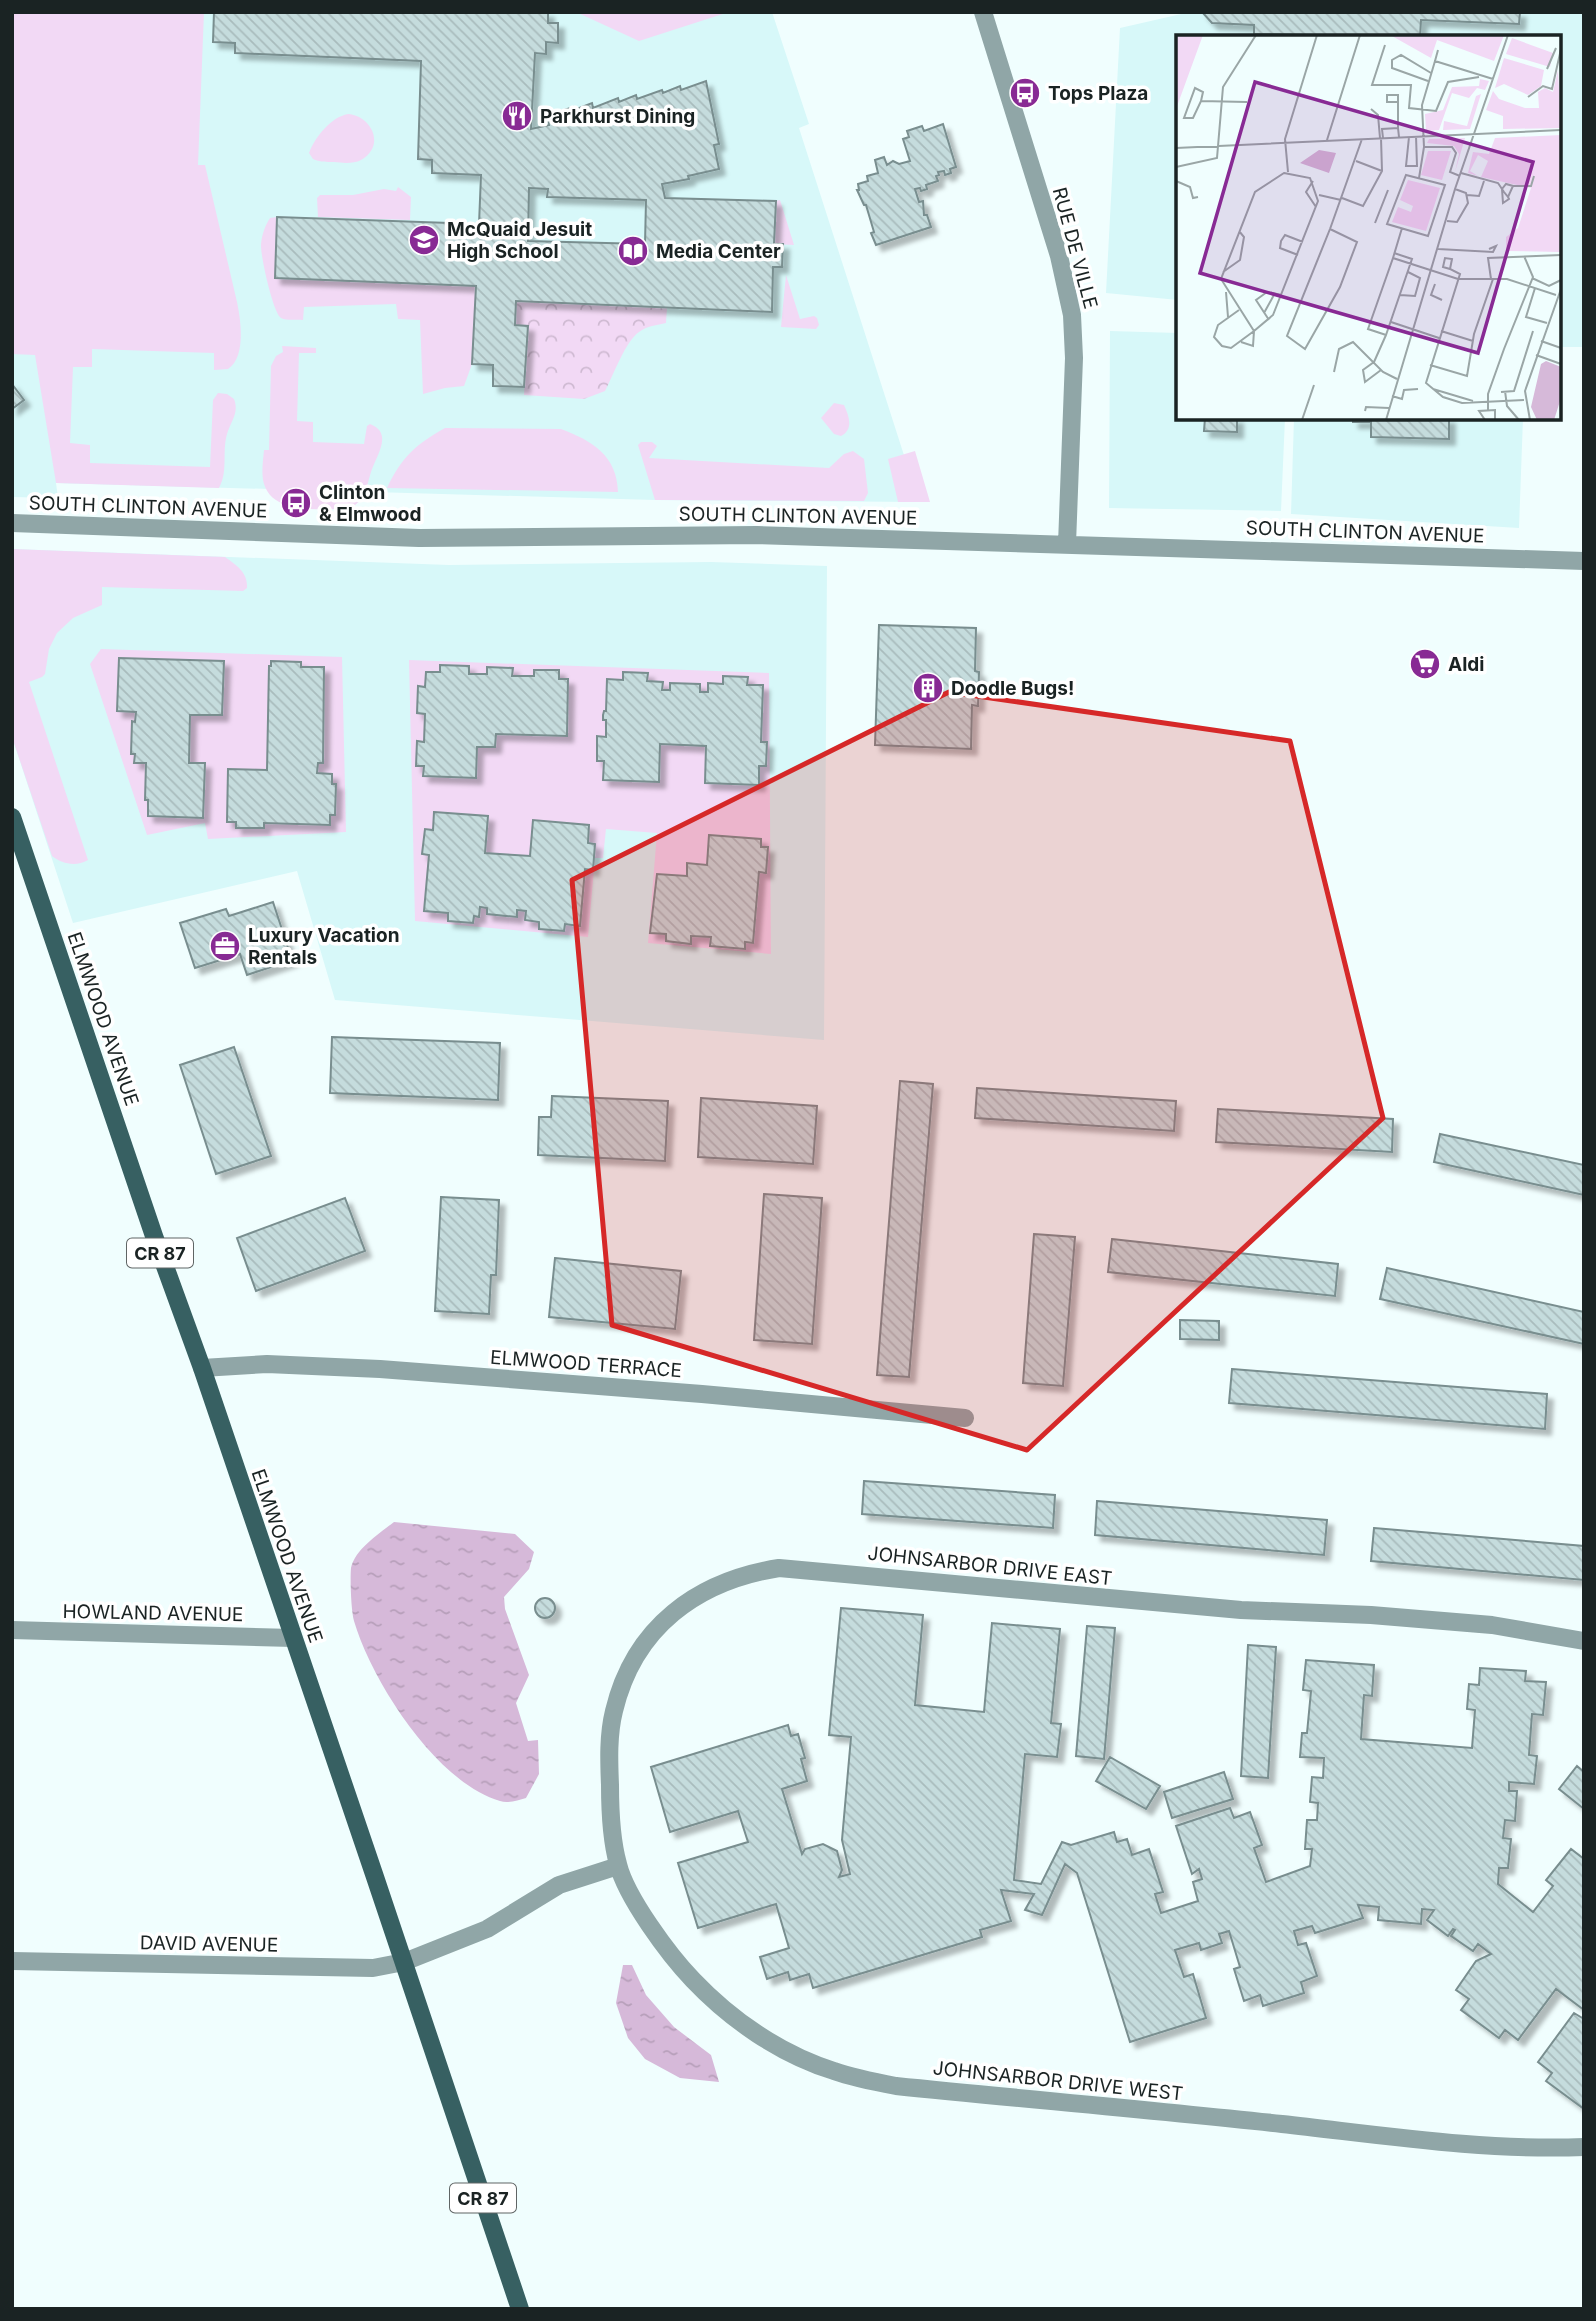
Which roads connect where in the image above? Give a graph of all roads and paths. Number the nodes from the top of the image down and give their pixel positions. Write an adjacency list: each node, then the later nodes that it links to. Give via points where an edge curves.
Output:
1 (983, 12): 3 (street, RUE DE VILLE, via 1059,256 1072,315)
2 (12, 523): 3 (street, SOUTH CLINTON AVENUE, via 419,538 719,534)
3 (1067, 544): 4 (street, SOUTH CLINTON AVENUE)
4 (1584, 561)
5 (12, 817): 6 (main road, ELMWOOD AVENUE / CR 87)
6 (202, 1368): 7 (street, ELMWOOD TERRACE, via 267,1364 380,1369); 9 (main road, ELMWOOD AVENUE / CR 87)
7 (965, 1418)
8 (12, 1630): 9 (street, HOWLAND AVENUE)
9 (293, 1637): 13 (main road, ELMWOOD AVENUE / CR 87)
10 (1584, 1642): 11 (street, JOHNSARBOR DRIVE EAST, via 1492,1625 1241,1610 805,1569 742,1575 706,1590 674,1612 645,1643 621,1685 609,1742)
11 (618, 1866): 13 (street, DAVID AVENUE, via 559,1885 487,1929); 14 (street, JOHNSARBOR DRIVE WEST, via 671,1954 722,2007 766,2040 849,2076 896,2086 1374,2135 1534,2149)
12 (12, 1961): 13 (street, DAVID AVENUE, via 373,1968)
13 (404, 1962): 15 (main road, ELMWOOD AVENUE / CR 87)
14 (1584, 2147)
15 (520, 2309)

